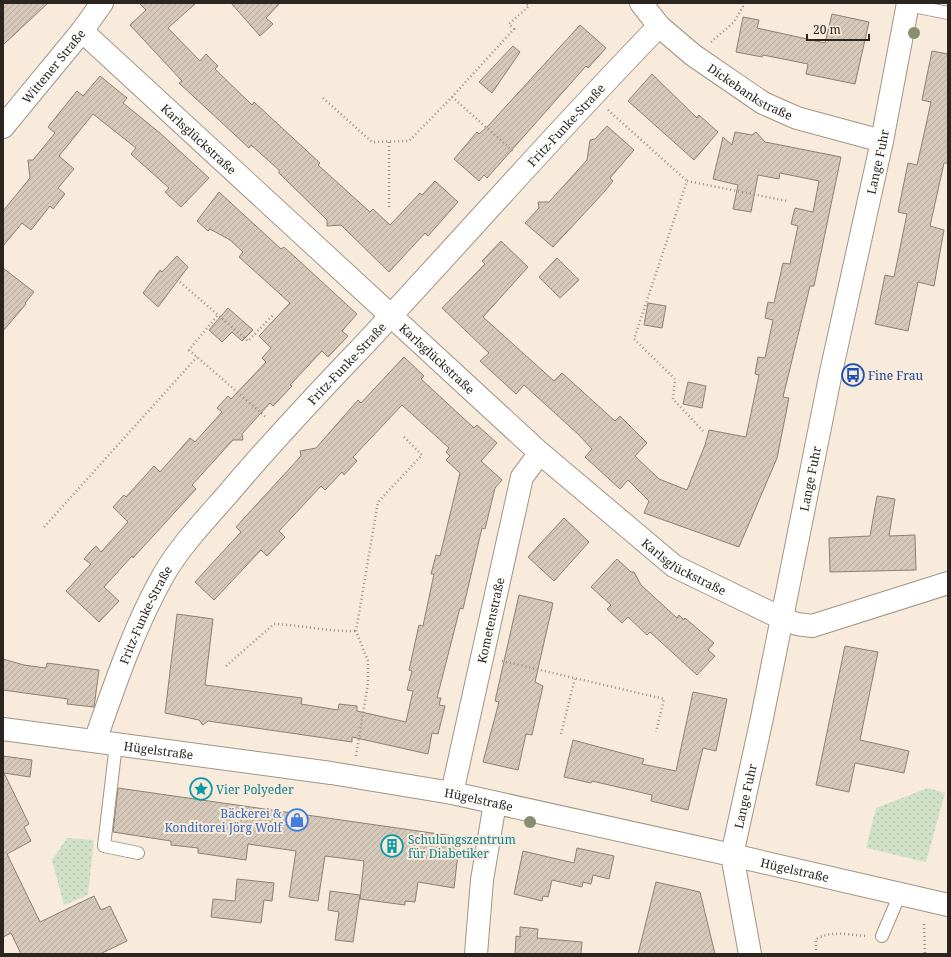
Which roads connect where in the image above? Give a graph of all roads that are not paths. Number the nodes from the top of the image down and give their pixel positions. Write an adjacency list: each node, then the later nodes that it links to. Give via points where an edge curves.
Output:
1 (102, 3): 6 (street, Wittener Straße)
2 (641, 3): 5 (street, Dickebankstraße)
3 (908, 4): 4 (lane); 8 (street, Lange Fuhr)
4 (948, 13)
5 (659, 26): 8 (street, Dickebankstraße, via 698,58 746,92 774,108 797,118); 9 (street, Fritz-Funke-Straße, via 592,95)
6 (82, 30): 7 (street, Wittener Straße); 9 (street, Karlsglückstraße)
7 (3, 127)
8 (882, 141): 12 (street, Lange Fuhr, via 831,372)
9 (391, 315): 10 (street, Karlsglückstraße); 14 (street, Fritz-Funke-Straße, via 282,432 186,541 165,573 128,650)
10 (540, 453): 12 (street, Karlsglückstraße, via 674,566); 15 (street, Kometenstraße, via 522,477)
11 (948, 583): 12 (street, via 812,626)
12 (781, 618): 18 (street, Lange Fuhr)
13 (3, 730): 14 (street, Hügelstraße)
14 (106, 742): 15 (street, Hügelstraße); 17 (lane, via 104,846)
15 (452, 793): 16 (street, Hügelstraße)
16 (495, 803): 18 (street, Hügelstraße); 22 (street, via 482,880)
17 (138, 853)
18 (732, 854): 19 (street, Hügelstraße); 23 (street, Lange Fuhr)
19 (900, 894): 20 (street, Hügelstraße); 21 (lane)
20 (948, 905)
21 (882, 936)
22 (476, 954)
23 (750, 954)

